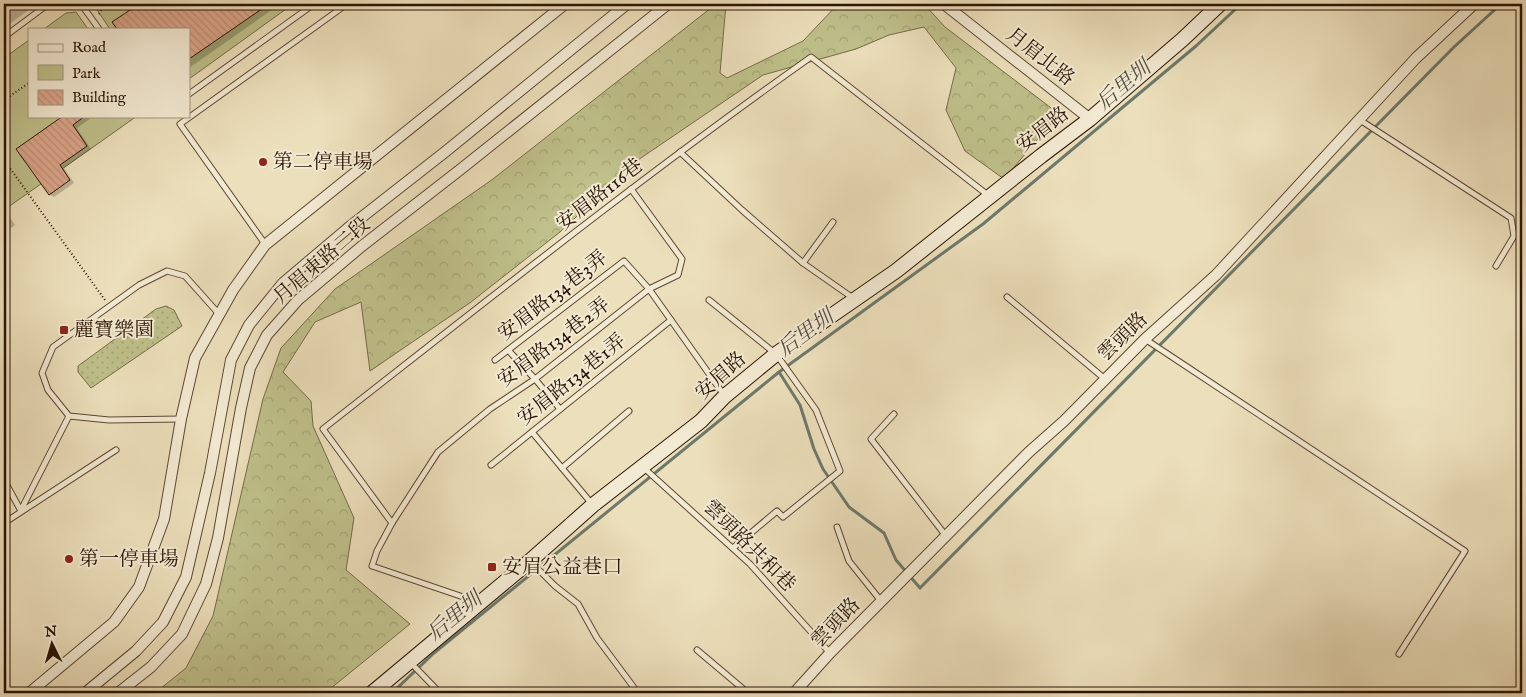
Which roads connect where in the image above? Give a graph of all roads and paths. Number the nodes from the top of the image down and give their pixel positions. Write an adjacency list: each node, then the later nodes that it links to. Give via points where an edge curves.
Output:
1 (46, 4): 2 (lane); 15 (lane)
2 (54, 4)
3 (81, 4): 14 (lane)
4 (105, 4): 13 (path)
5 (314, 4): 17 (lane)
6 (348, 4): 19 (lane)
7 (565, 4): 28 (street)
8 (628, 4): 71 (street, 月眉東路二段, via 283,282 249,325 231,360 186,577 163,622 136,651)
9 (668, 4): 72 (street, 月眉東路二段, via 362,246 298,300 267,335 250,368 218,538 206,584 182,634 151,667)
10 (944, 4): 21 (street, 月眉北路)
11 (1220, 4): 21 (street, 安眉路)
12 (1474, 4): 22 (street, 雲頭路, via 1416,58)
13 (99, 14)
14 (97, 28)
15 (4, 37)
16 (28, 84): 18 (path)
17 (190, 93)
18 (4, 100)
19 (190, 117)
20 (188, 118): 28 (lane, via 180,124)
21 (1090, 119): 26 (street, 安眉路)
22 (1360, 120): 30 (lane, via 1511,218 1514,236); 38 (street, 雲頭路, via 1216,275)
23 (680, 152): 25 (lane, 安眉路116巷); 26 (lane, 安眉路116巷, via 811,57); 29 (lane)
24 (4, 160): 35 (path)
25 (631, 189): 31 (lane, 安眉路134巷2弄, via 682,259 678,275); 58 (lane, 安眉路116巷, via 323,429)
26 (990, 197): 34 (street, 安眉路)
27 (833, 222): 29 (lane)
28 (265, 245): 36 (street)
29 (803, 263): 34 (lane)
30 (1496, 266)
31 (649, 289): 37 (lane); 39 (lane, 安眉路134巷3弄, via 624,261); 42 (lane, 安眉路134巷2弄)
32 (1007, 296): 43 (lane)
33 (708, 300): 40 (lane)
34 (856, 300): 40 (street, 安眉路)
35 (109, 306): 36 (lane, via 139,285 167,272 184,276); 48 (lane, via 53,346 42,373 48,390)
36 (219, 314): 49 (street, via 194,358)
37 (671, 320): 44 (lane); 45 (lane, 安眉路134巷1弄)
38 (1145, 339): 43 (street, 雲頭路); 68 (lane, via 1465,552)
39 (508, 350): 41 (lane, 安眉路134巷3弄); 42 (lane)
40 (776, 354): 44 (street, 安眉路); 62 (lane, via 816,410 840,471 783,517 777,511)
41 (495, 360)
42 (535, 379): 45 (lane); 58 (lane, 安眉路134巷2弄, via 490,409 438,452)
43 (1106, 379): 61 (street, 雲頭路)
44 (725, 396): 53 (street, 安眉路, via 701,421)
45 (560, 409): 50 (lane, 安眉路134巷1弄)
46 (629, 411): 54 (lane)
47 (894, 414): 61 (lane, via 871,439)
48 (69, 416): 49 (lane, via 109,420); 57 (lane)
49 (181, 419): 70 (street, via 164,519 139,587 114,622)
50 (532, 432): 52 (lane, 安眉路134巷1弄); 54 (lane)
51 (116, 450): 57 (lane)
52 (491, 465)
53 (642, 466): 56 (street, 安眉路); 62 (lane, 雲頭路共和巷)
54 (562, 468): 56 (lane)
55 (4, 480): 57 (lane)
56 (593, 505): 63 (street, 安眉路)
57 (21, 511): 59 (lane)
58 (392, 522): 65 (lane, 安眉路134巷2弄, via 372,566)
59 (4, 523)
60 (837, 527): 64 (lane, via 849,561)
61 (946, 536): 64 (street, 雲頭路)
62 (733, 548): 67 (lane, 雲頭路共和巷)
63 (530, 561): 65 (street, 安眉路); 75 (lane, via 578,604 597,638)
64 (882, 601): 67 (street, 雲頭路)
65 (481, 603): 69 (street, 安眉路)
66 (697, 650): 76 (lane)
67 (830, 653): 77 (street, 雲頭路)
68 (1399, 654)
69 (410, 662): 73 (street, 安眉路); 74 (lane)
70 (29, 693)
71 (84, 693)
72 (118, 693)
73 (372, 693)
74 (440, 693)
75 (638, 693)
76 (748, 693)
77 (794, 693)

